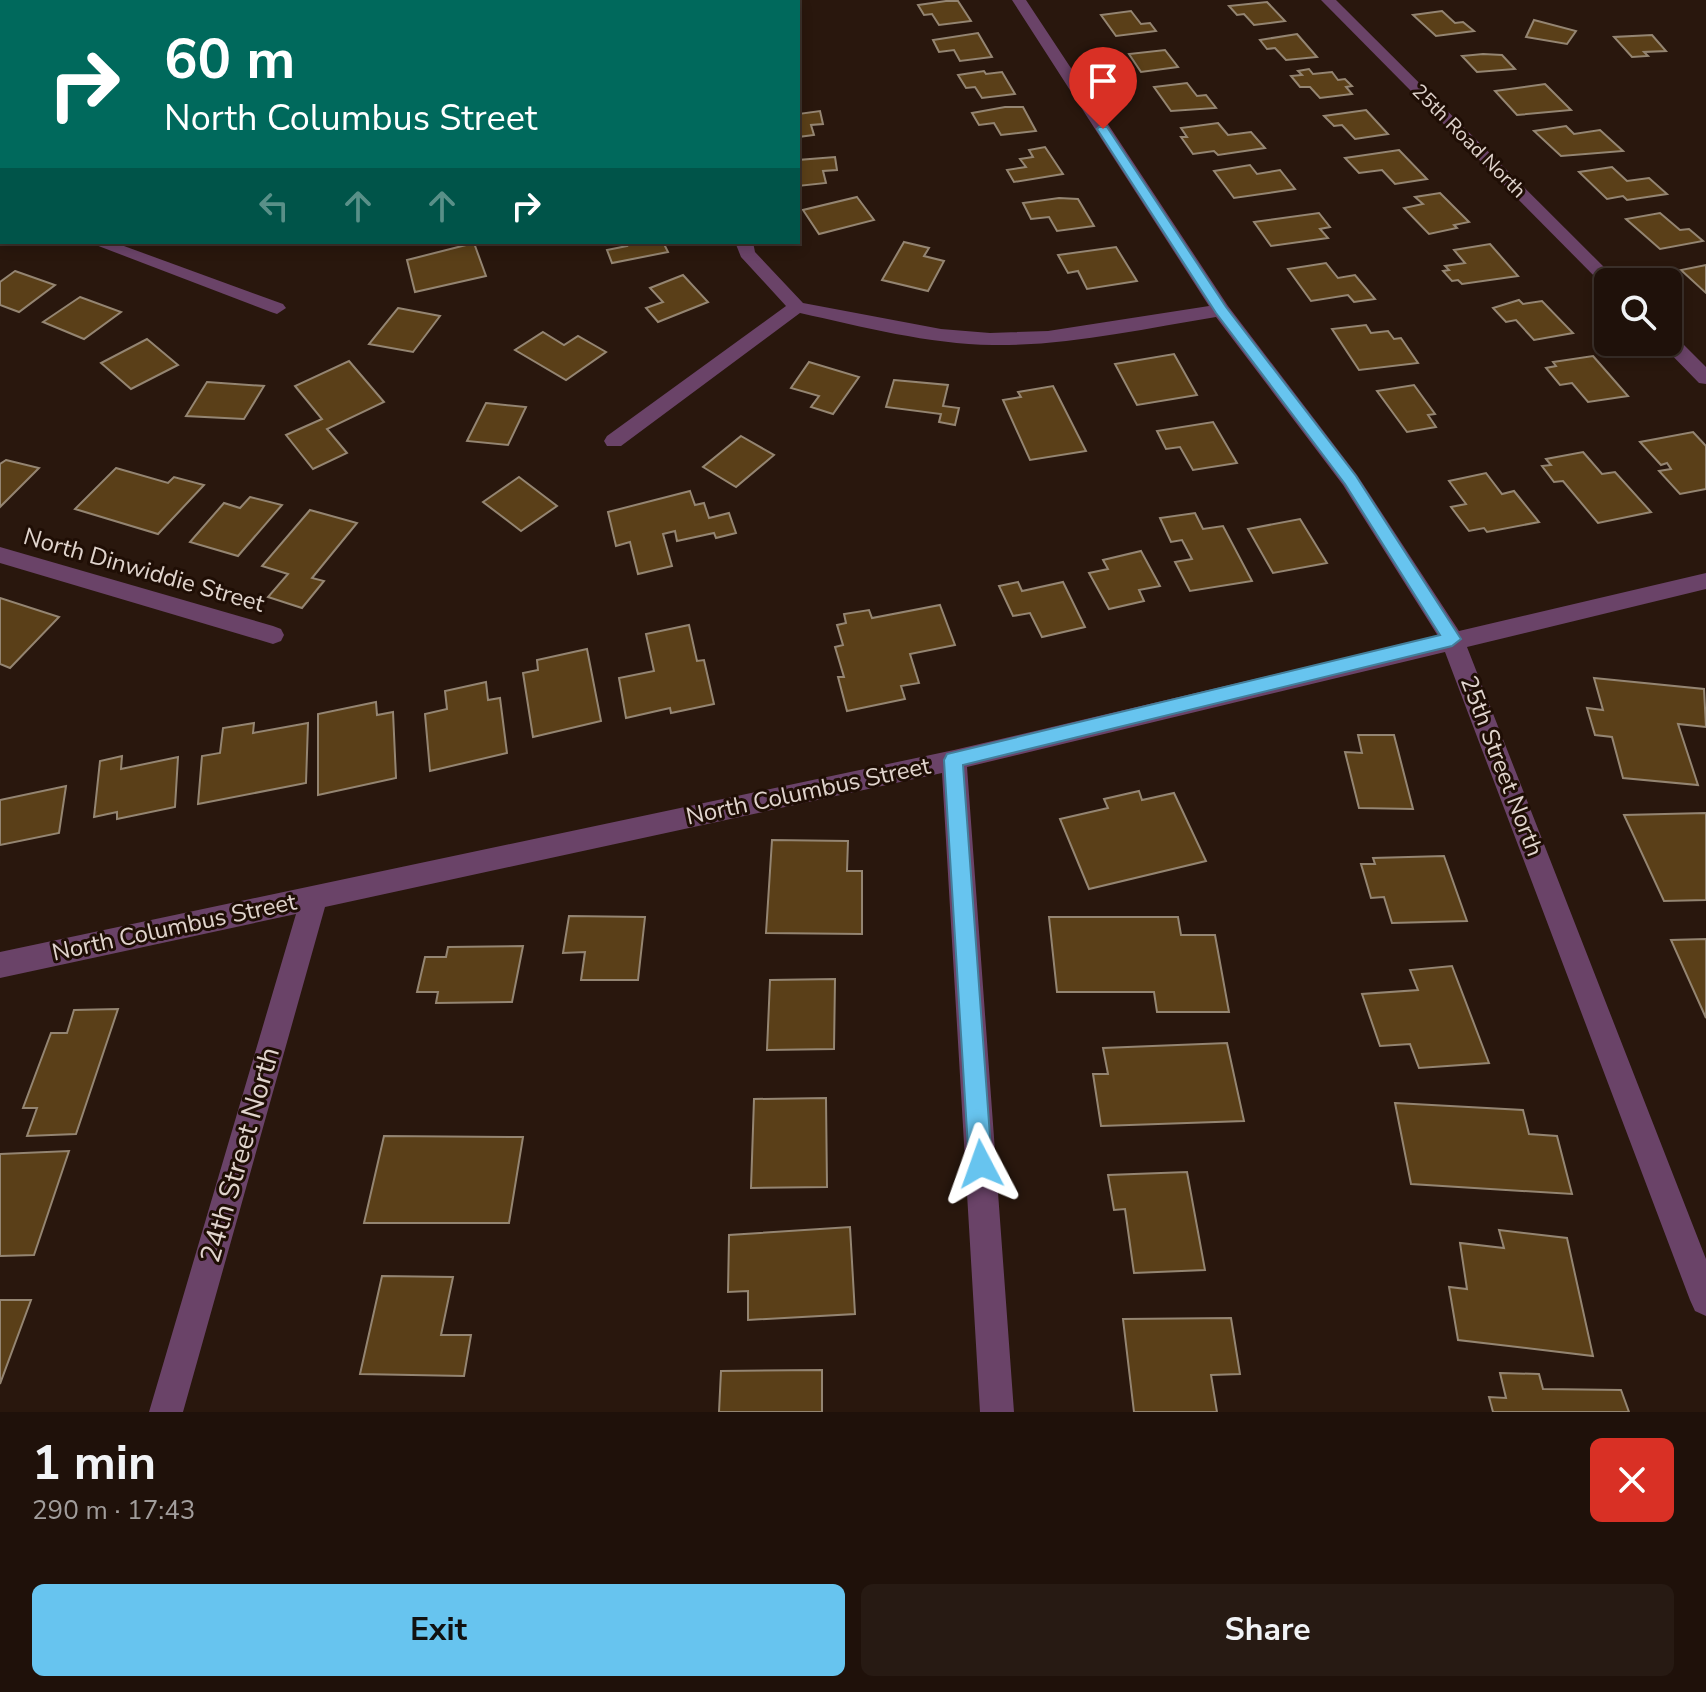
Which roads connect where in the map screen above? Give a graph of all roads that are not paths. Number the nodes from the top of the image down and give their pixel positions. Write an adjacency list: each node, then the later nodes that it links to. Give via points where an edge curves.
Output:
1 (1019, 0): 8 (street, 25th Street North)
2 (1328, 0): 5 (street, 25th Road North)
3 (102, 244): 7 (street)
4 (745, 244): 6 (street)
5 (1596, 268)
6 (797, 307): 8 (street, via 902,329 991,339 1090,331); 11 (street)
7 (277, 308)
8 (1221, 310): 15 (street, 25th Street North, via 1350,480)
9 (1682, 354): 10 (street)
10 (1706, 378)
11 (614, 441)
12 (0, 555): 14 (street, North Dinwiddie Street)
13 (1706, 581): 15 (street, North Columbus Street)
14 (273, 635)
15 (1452, 639): 16 (street, North Columbus Street); 19 (street, 25th Street North)
16 (954, 760): 17 (street, North Columbus Street); 21 (street)
17 (314, 898): 18 (street, North Columbus Street); 20 (street, 24th Street North)
18 (0, 965)
19 (1706, 1300)
20 (166, 1412)
21 (997, 1412)

